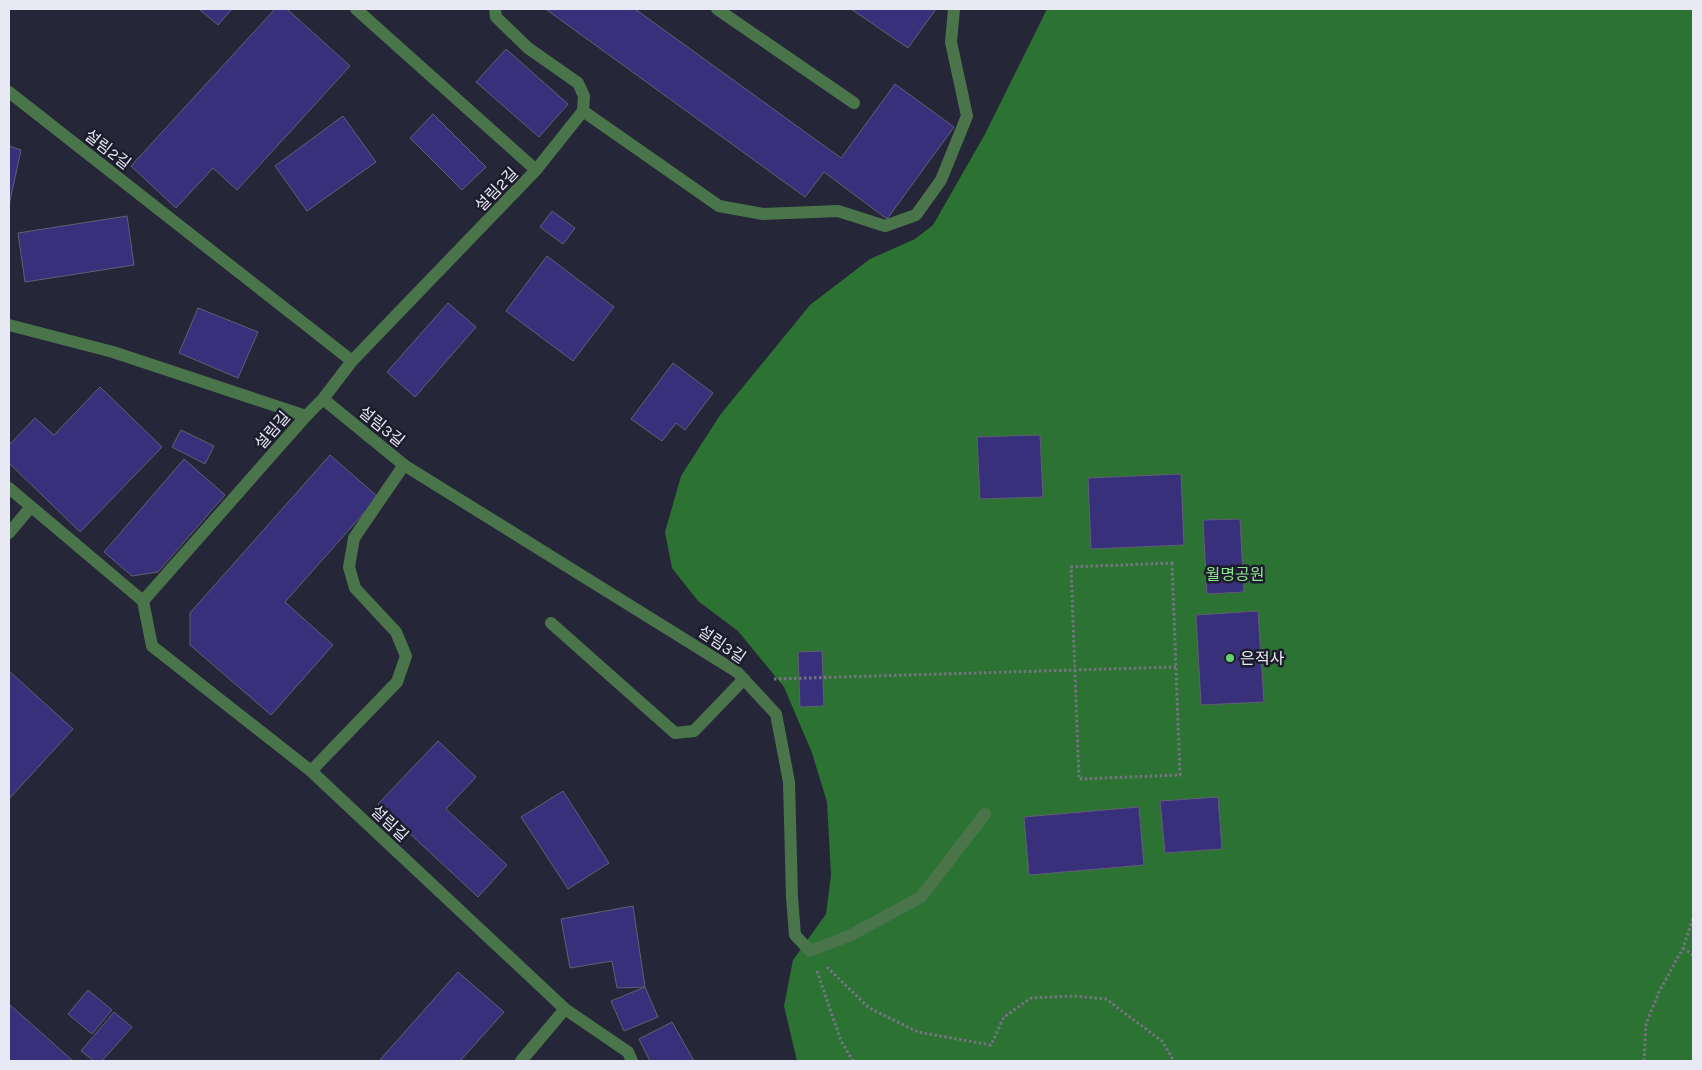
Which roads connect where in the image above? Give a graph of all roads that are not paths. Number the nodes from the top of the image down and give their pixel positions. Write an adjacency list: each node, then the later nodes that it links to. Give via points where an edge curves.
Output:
1 (356, 9): 8 (street, 설림2길)
2 (495, 9): 7 (street, via 496,17 528,48 578,83 584,96)
3 (717, 9): 6 (street)
4 (954, 9): 7 (street, via 951,42 967,116 941,180 916,215 885,226 838,211 763,214 719,206)
5 (9, 92): 10 (street, 설림2길)
6 (854, 103)
7 (583, 111): 8 (street)
8 (536, 170): 10 (street, 설림2길)
9 (9, 325): 12 (street, via 113,352)
10 (352, 360): 11 (street, 설림2길)
11 (323, 399): 12 (street, 설림2길); 13 (street, 설림3길)
12 (306, 416): 17 (street, 설림길)
13 (404, 465): 19 (street, 설림3길); 20 (street, via 354,538 349,567 355,588 396,632 406,656 398,682)
14 (9, 488): 15 (street)
15 (30, 508): 16 (street); 17 (street)
16 (9, 533)
17 (143, 601): 20 (street, 설림길, via 152,646)
18 (551, 624): 19 (street, via 675,733 694,731)
19 (744, 679): 21 (street, 설림3길, via 776,714 789,782 796,935 810,951 851,935 921,897)
20 (312, 771): 22 (street, 설림길)
21 (985, 814)
22 (565, 1009): 23 (street); 24 (street, 설림길, via 628,1052)
23 (521, 1061)
24 (632, 1061)

